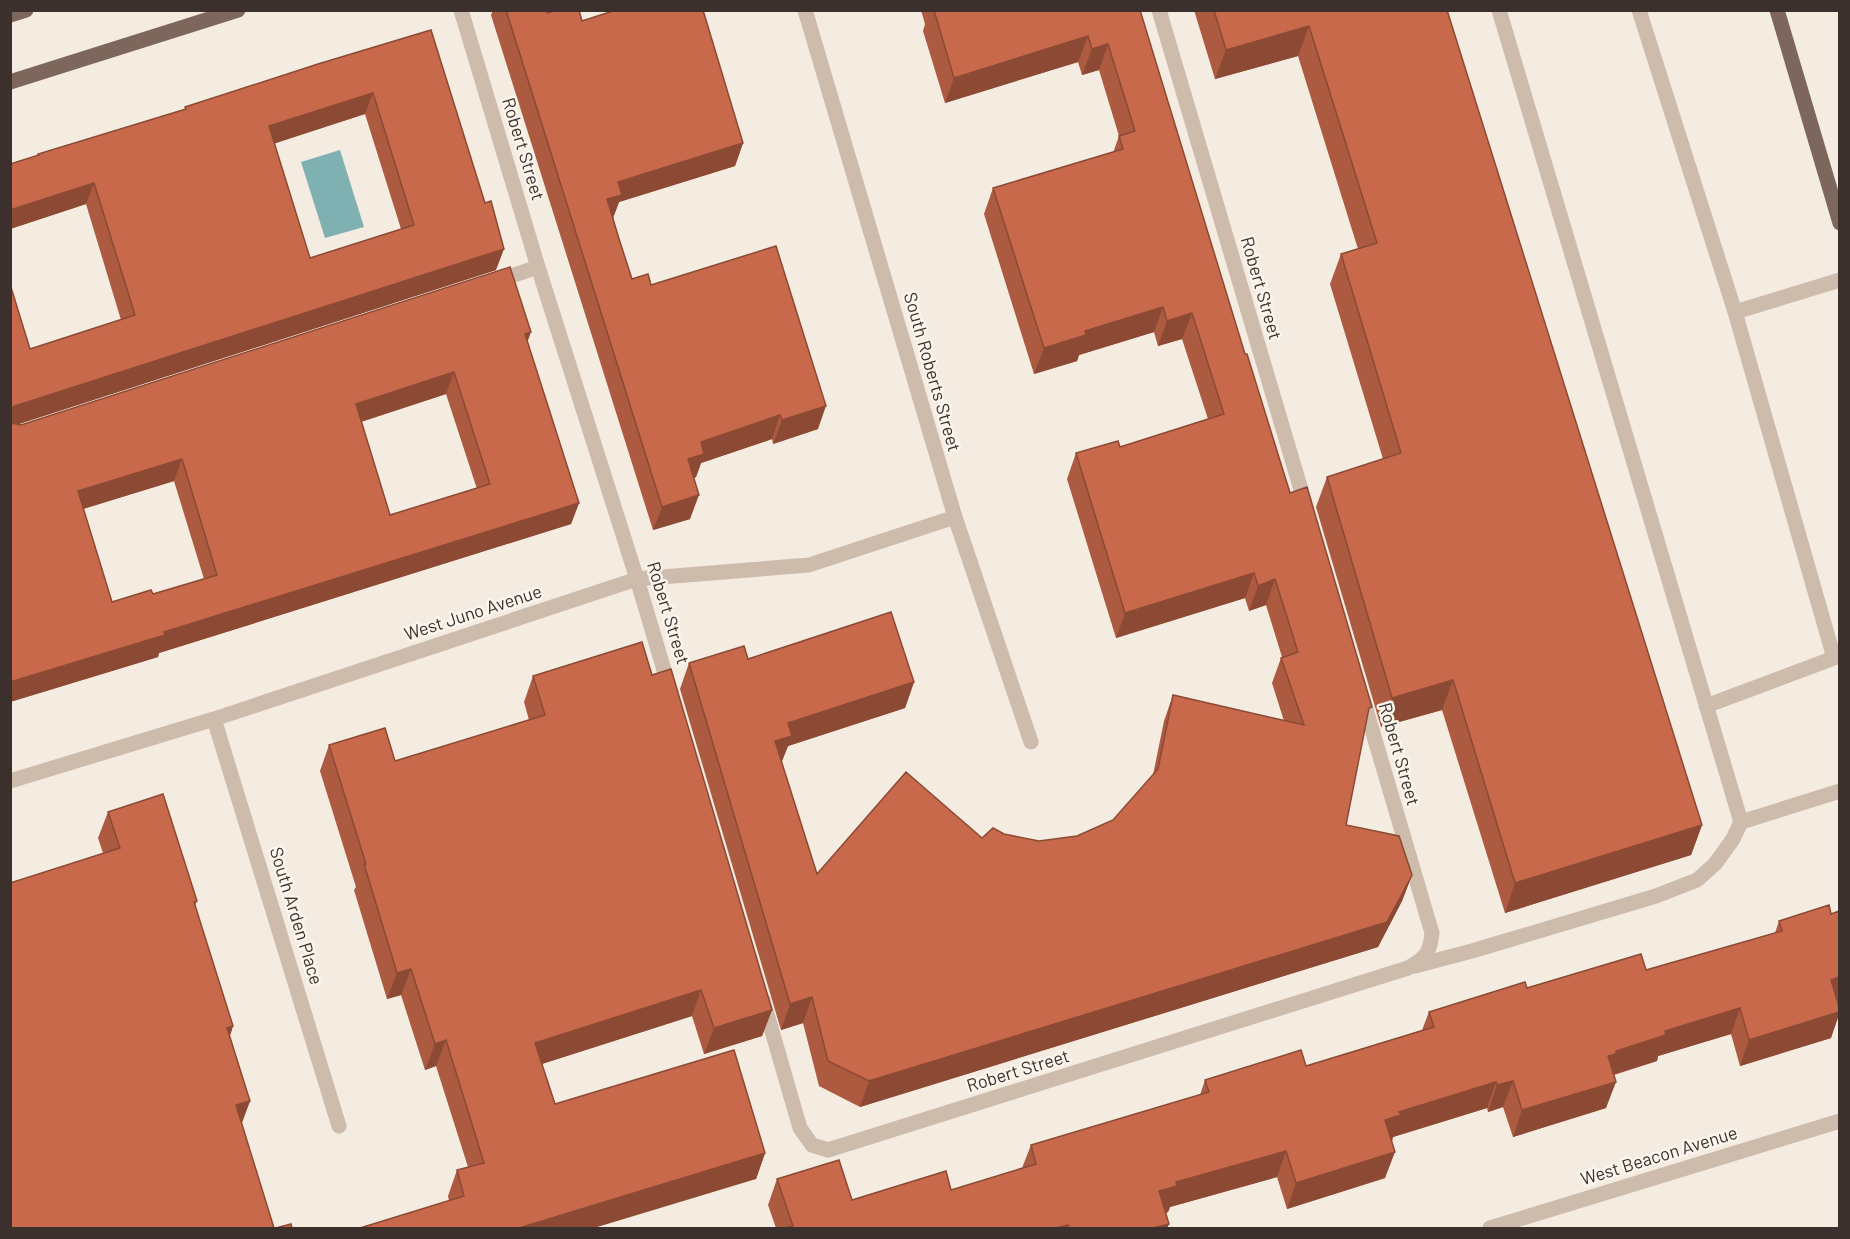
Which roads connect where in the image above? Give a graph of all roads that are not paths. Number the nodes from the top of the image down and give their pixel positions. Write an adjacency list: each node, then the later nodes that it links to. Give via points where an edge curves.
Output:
1 (26, 10): 9 (main road)
2 (238, 10): 10 (main road)
3 (461, 10): 12 (street, Robert Street)
4 (805, 10): 16 (street, South Roberts Street)
5 (1159, 10): 17 (street, Robert Street)
6 (1499, 10): 22 (street)
7 (1639, 10): 15 (street)
8 (1777, 10): 11 (main road)
9 (10, 15)
10 (10, 82)
11 (1839, 223)
12 (538, 267): 14 (street); 18 (street, Robert Street)
13 (1839, 280): 15 (street)
14 (482, 285)
15 (1735, 312): 19 (street)
16 (955, 517): 18 (street, West Juno Avenue, via 808,565); 24 (street, South Roberts Street)
17 (1311, 523)
18 (638, 579): 21 (street, Robert Street); 23 (street, West Juno Avenue)
19 (1837, 657): 22 (street)
20 (1358, 683): 28 (street, Robert Street, via 1432,933 1424,959)
21 (675, 705)
22 (1706, 706): 27 (street)
23 (214, 719): 25 (street, West Juno Avenue); 31 (street, South Arden Place)
24 (1030, 742)
25 (10, 781)
26 (1839, 791): 27 (street)
27 (1741, 822): 28 (street, via 1715,864 1697,880 1569,923)
28 (1408, 968): 29 (street, Robert Street, via 828,1150 812,1145 800,1128)
29 (760, 991)
30 (1839, 1121): 32 (street, West Beacon Avenue)
31 (339, 1126)
32 (1490, 1228)

